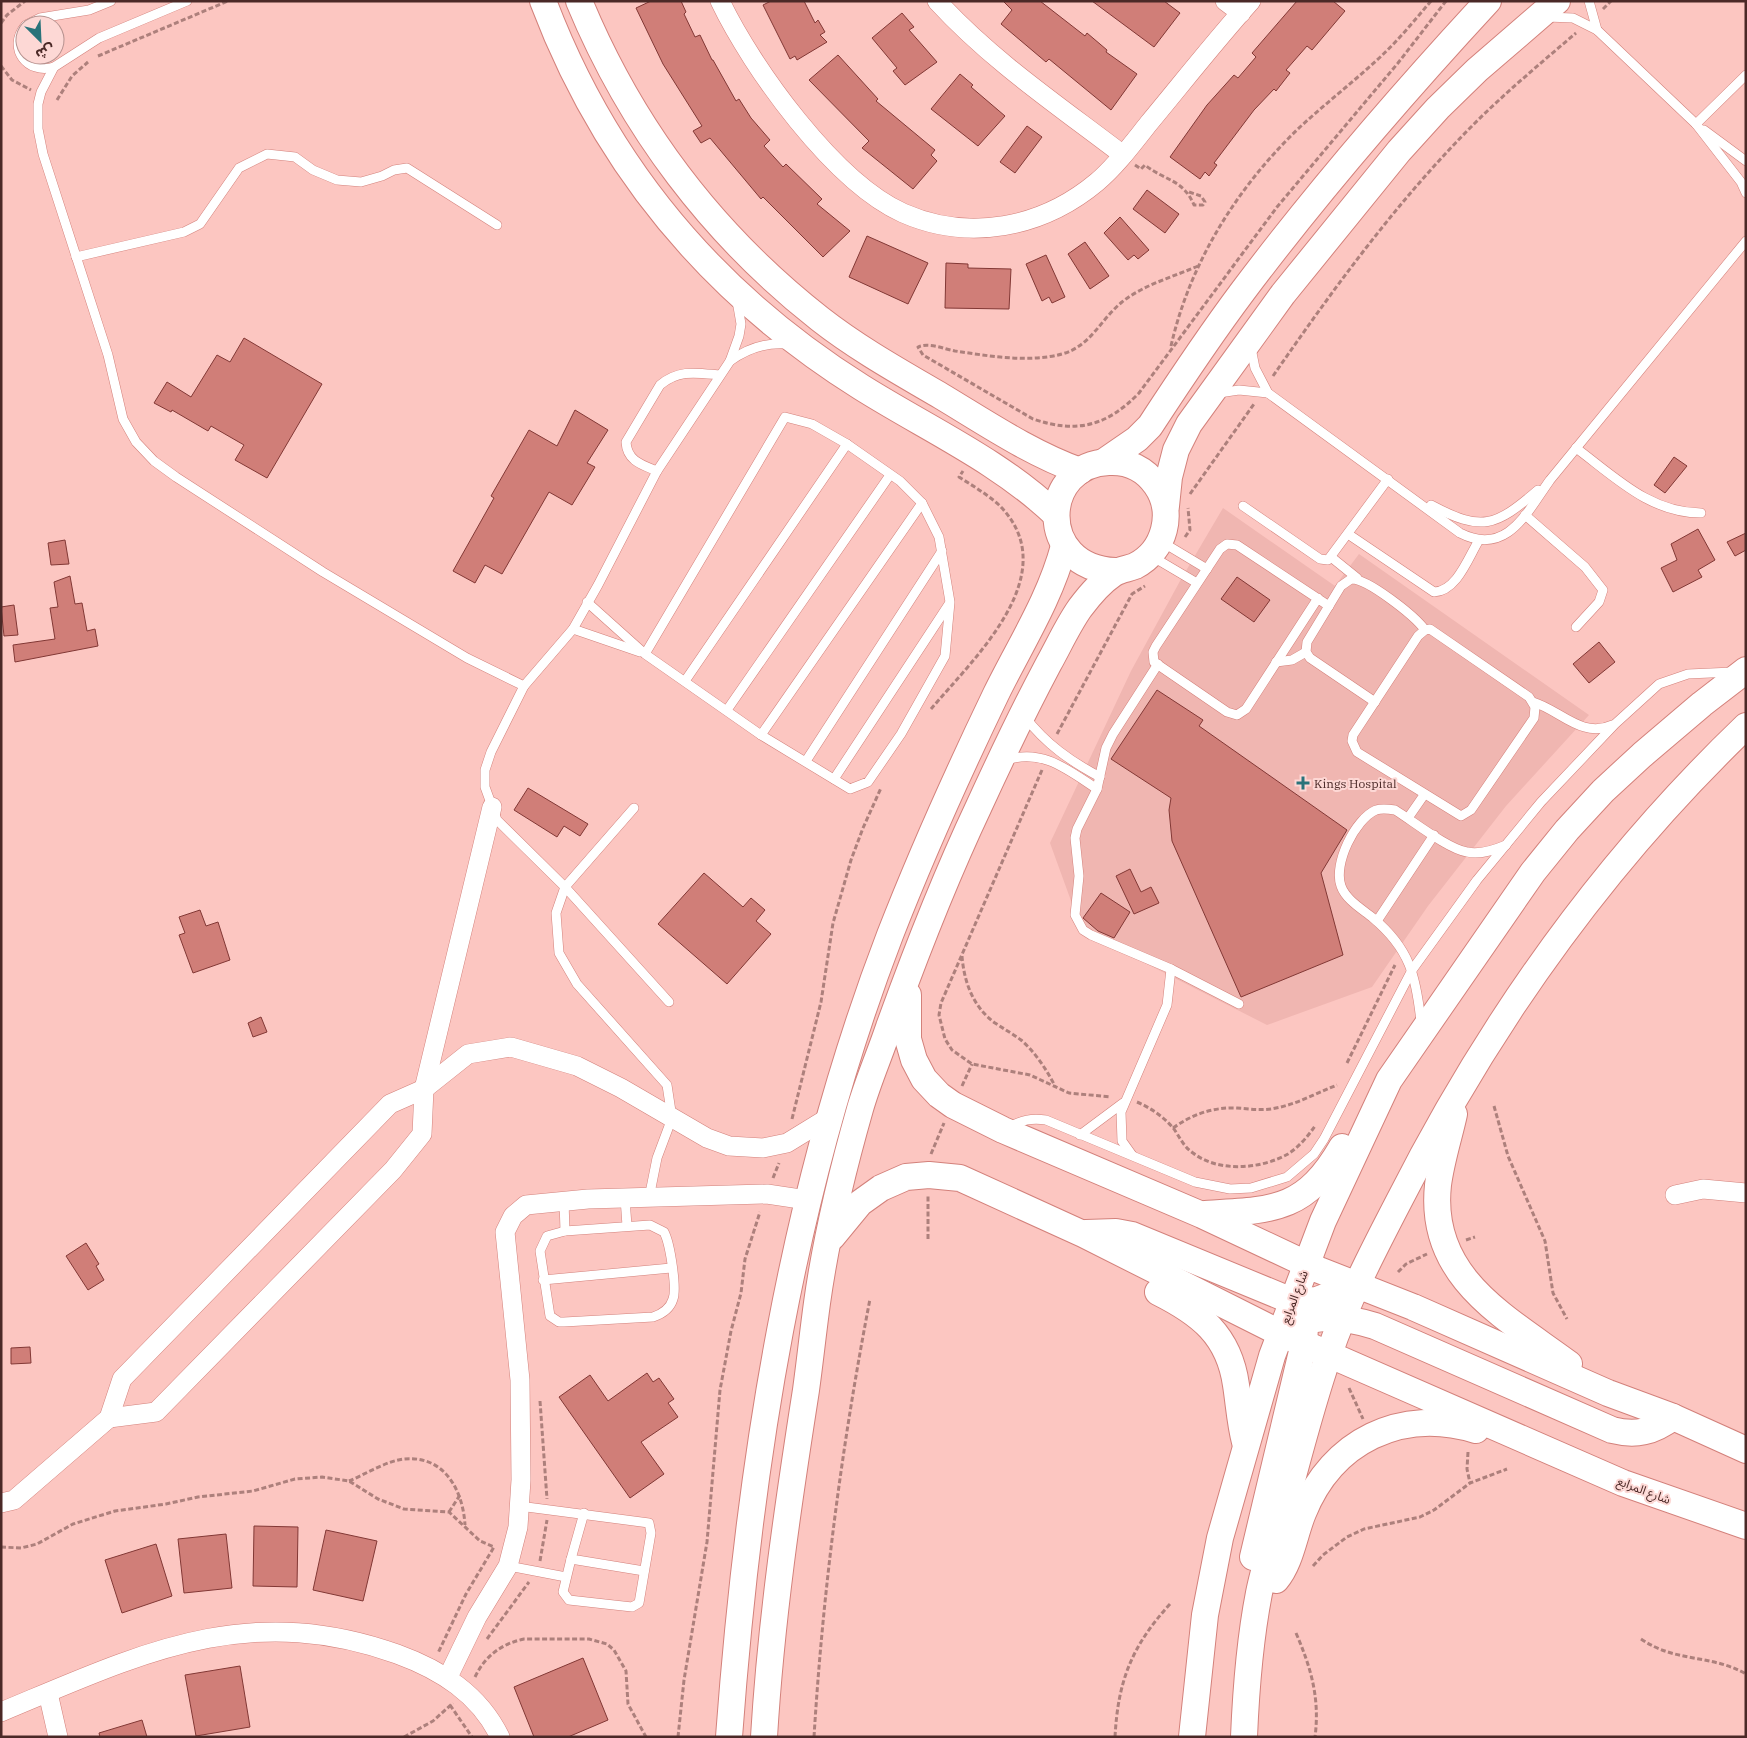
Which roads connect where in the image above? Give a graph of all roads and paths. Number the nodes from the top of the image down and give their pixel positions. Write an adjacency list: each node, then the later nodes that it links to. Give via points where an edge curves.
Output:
1 (25, 1): 18 (path)
2 (111, 1): 16 (lane, via 88,10)
3 (188, 1): 23 (lane, via 99,38)
4 (228, 1): 26 (path, via 95,57 72,76)
5 (543, 1): 36 (street, via 583,94 614,146 688,243)
6 (579, 1): 48 (street, via 628,100 675,173 719,226 768,276 822,320 879,359 1032,451)
7 (720, 1): 28 (street, via 763,75 802,125 872,195 902,213 936,224 971,229 1040,218 1070,202 1098,181)
8 (937, 1): 28 (street, via 965,32 998,60)
9 (1225, 1): 15 (street)
10 (1431, 1): 35 (path, via 1379,58 1277,151 1237,201)
11 (1446, 1): 39 (path, via 1277,207)
12 (1488, 1): 46 (street, via 1406,90 1327,184 1243,291 1150,426 1130,446)
13 (1557, 1): 17 (street)
14 (1589, 1): 20 (lane)
15 (1246, 7): 28 (street)
16 (58, 15)
17 (1538, 18): 19 (lane, via 1562,16); 37 (street, via 1477,70 1398,151)
18 (1, 23)
19 (1586, 24): 20 (lane); 42 (path, via 1474,124 1392,215)
20 (1597, 30): 27 (lane)
21 (31, 65): 23 (lane, via 38,69)
22 (1, 66): 25 (path, via 21,86)
23 (54, 67): 25 (lane)
24 (1746, 75): 27 (lane)
25 (41, 92): 34 (lane, via 37,117 40,142)
26 (57, 100)
27 (1696, 124): 29 (lane); 31 (lane)
28 (1123, 155): 30 (path, via 1141,169 1145,165)
29 (1746, 161)
30 (1189, 192): 30 (path, via 1194,205 1203,205 1204,198)
31 (1746, 193)
32 (497, 225): 34 (lane, via 407,168 361,182 338,180 313,170 295,157 268,154 239,168 200,224 184,232)
33 (1746, 241): 45 (lane)
34 (76, 257): 82 (lane, via 108,354 123,419 136,442 154,461 365,597 473,662)
35 (1198, 266): 39 (path, via 1181,307); 39 (path, via 1134,294 1112,311 1086,342 1062,354 1014,357 926,345 918,347 923,355 1034,418 1052,425 1071,427 1091,425 1125,407)
36 (734, 290): 38 (street); 40 (lane, via 741,324)
37 (1250, 340): 42 (lane); 43 (street)
38 (799, 345): 40 (lane, via 764,345); 58 (street, via 860,386 1009,476)
39 (1171, 349)
40 (730, 361): 41 (lane)
41 (720, 375): 47 (lane); 47 (lane, via 685,372 660,385 626,442 626,449 634,461)
42 (1265, 391): 43 (lane); 50 (lane); 54 (path)
43 (1211, 394): 54 (street, via 1189,424 1176,450 1169,477)
44 (847, 444): 49 (lane); 77 (lane, via 812,424 785,417); 81 (lane)
45 (1576, 448): 51 (lane); 56 (lane, via 1652,503 1675,511)
46 (1105, 462): 48 (street); 54 (street, via 1122,462 1144,472 1160,490)
47 (657, 471): 70 (lane)
48 (1080, 471): 58 (street, via 1068,482 1059,498)
49 (890, 475): 53 (lane); 85 (lane)
50 (1388, 479): 52 (lane); 59 (lane)
51 (1550, 480): 52 (lane, via 1510,513 1488,522 1464,521); 57 (lane)
52 (1407, 492): 60 (lane, via 1460,533)
53 (922, 503): 62 (lane); 89 (lane)
54 (1180, 503): 63 (street, via 1167,520); 63 (path, via 1190,530)
55 (1243, 506): 64 (lane, via 1320,559)
56 (1701, 513)
57 (1525, 514): 60 (lane, via 1507,534); 73 (lane, via 1585,567 1603,590 1599,602)
58 (1056, 515): 61 (street)
59 (1348, 534): 60 (lane, via 1434,592 1444,591 1452,584); 64 (lane)
60 (1479, 540)
61 (1064, 546): 66 (street, via 1086,566); 125 (street, via 1050,590 998,690 923,853 859,1020)
62 (942, 551): 71 (lane); 92 (lane)
63 (1163, 553): 65 (lane); 66 (street); 68 (lane); 90 (path, via 1152,582 1132,594)
64 (1331, 557): 67 (lane)
65 (1207, 569): 68 (lane); 69 (lane, via 1220,549 1232,544)
66 (1115, 571): 86 (street, via 1079,610)
67 (1357, 578): 72 (lane, via 1345,581); 75 (lane, via 1417,619)
68 (1197, 583): 79 (lane, via 1156,646 1153,657)
69 (1318, 598): 72 (lane); 78 (lane)
70 (587, 602): 74 (lane); 77 (lane)
71 (950, 602): 95 (lane); 95 (lane, via 945,656 901,734 868,782 850,789)
72 (1329, 606): 76 (lane, via 1307,642)
73 (1576, 627)
74 (573, 629): 77 (lane); 82 (lane)
75 (1425, 630): 83 (lane); 84 (lane, via 1435,631)
76 (1306, 652): 78 (lane, via 1292,660); 83 (lane, via 1310,658)
77 (645, 654): 81 (lane)
78 (1276, 662): 79 (lane, via 1246,708 1237,714 1227,712)
79 (1158, 664): 94 (lane, via 1113,734 1106,748)
80 (1744, 671): 87 (lane, via 1688,674 1673,678 1646,694); 112 (street, via 1642,755 1567,830 1533,872)
81 (685, 681): 85 (lane)
82 (524, 686): 98 (lane, via 490,752 485,787)
83 (1375, 702): 97 (lane, via 1353,735 1353,747)
84 (1533, 702): 87 (lane, via 1586,728 1606,728); 97 (lane, via 1534,718 1467,814 1455,814)
85 (727, 710): 89 (lane)
86 (1023, 714): 90 (lane); 93 (street)
87 (1614, 724): 102 (lane, via 1541,802)
88 (1746, 726): 118 (street, via 1647,827 1594,891 1545,958)
89 (761, 735): 92 (lane)
90 (1050, 746): 94 (lane)
91 (1046, 759): 93 (lane, via 1019,756); 96 (lane); 106 (path)
92 (806, 760): 95 (lane)
93 (997, 765): 108 (street)
94 (1100, 777): 96 (lane)
95 (834, 780)
96 (1096, 789): 107 (lane, via 1075,838 1079,876 1075,906 1078,923 1091,936)
97 (1424, 794): 100 (lane)
98 (492, 807): 103 (lane, via 497,820 508,833); 120 (street)
99 (634, 808): 103 (lane)
100 (1408, 818): 101 (lane); 104 (lane, via 1386,808 1369,814 1357,828 1340,861 1339,878 1345,893)
101 (1434, 835): 102 (lane, via 1467,853); 104 (lane)
102 (1506, 845): 109 (lane)
103 (565, 887): 110 (lane); 126 (lane, via 556,912 559,954 577,984 667,1085)
104 (1377, 921): 105 (lane)
105 (1402, 948): 109 (lane); 114 (path)
106 (962, 956): 113 (path, via 939,1015 948,1044); 119 (path, via 963,971 974,999 994,1022 1031,1050)
107 (1171, 969): 111 (lane); 122 (lane, via 1167,1005)
108 (909, 970): 123 (street, via 908,1040 914,1060 924,1079); 144 (street, via 861,1106)
109 (1412, 970): 112 (lane); 131 (lane, via 1324,1139 1314,1154 1287,1177 1251,1188 1213,1187)
110 (669, 1002)
111 (1239, 1004)
112 (1422, 1030): 116 (street)
113 (972, 1064): 119 (path, via 1016,1070); 123 (path)
114 (1345, 1068)
115 (1341, 1077): 117 (path)
116 (1389, 1080): 139 (street, via 1364,1109 1324,1176 1308,1191 1273,1208); 145 (street, via 1323,1221)
117 (1336, 1085): 121 (path); 128 (path, via 1274,1109 1210,1110)
118 (1460, 1087): 148 (street, via 1433,1133); 154 (street, via 1438,1184 1440,1228 1446,1247 1469,1286 1484,1301)
119 (1056, 1088): 122 (path)
120 (424, 1089): 126 (street, via 468,1054 511,1048 577,1066); 155 (street, via 390,1104 122,1379); 155 (street, via 422,1134 394,1170 156,1412)
121 (1332, 1094)
122 (1125, 1100): 128 (path, via 1152,1109); 130 (lane); 131 (lane, via 1120,1132 1122,1141)
123 (953, 1105): 129 (street); 132 (path, via 932,1150)
124 (1494, 1106): 151 (path, via 1502,1139 1545,1241 1553,1293)
125 (831, 1116): 126 (street, via 799,1138 763,1148 729,1146 707,1138); 137 (street)
126 (672, 1118): 136 (lane, via 657,1158)
127 (1318, 1120): 128 (path, via 1288,1154 1242,1167 1204,1160 1184,1145)
128 (1173, 1128)
129 (1003, 1130): 130 (lane, via 1021,1121 1046,1120); 139 (street)
130 (1080, 1136): 131 (lane)
131 (1133, 1156)
132 (928, 1175): 142 (street, via 960,1178); 143 (path); 144 (street, via 906,1177 881,1188 860,1203)
133 (1746, 1193): 134 (street, via 1703,1189)
134 (1675, 1195)
135 (625, 1198): 136 (street); 138 (street); 140 (lane)
136 (650, 1198): 137 (street, via 767,1194)
137 (806, 1200): 193 (street, via 769,1397 754,1499)
138 (564, 1201): 141 (lane); 166 (street, via 526,1205 512,1216 505,1232 520,1380)
139 (1202, 1214): 145 (street)
140 (628, 1226): 141 (lane); 146 (lane, via 650,1225 664,1232)
141 (565, 1231): 147 (lane, via 553,1233 542,1241)
142 (1083, 1234): 150 (street, via 1116,1232 1132,1235); 152 (street); 157 (street, via 1124,1272 1196,1313 1219,1338 1229,1354 1233,1369)
143 (928, 1239)
144 (828, 1242): 194 (street, via 778,1577)
145 (1312, 1267): 148 (street, شارع المرابع); 150 (street, شارع المرابع)
146 (671, 1268): 147 (lane); 147 (lane, via 673,1299 665,1311 653,1317 559,1322 548,1311)
147 (543, 1280)
148 (1356, 1285): 150 (street); 154 (street, شارع المرابع)
149 (870, 1299): 195 (path, via 833,1519)
150 (1312, 1314): 152 (street, شارع المرابع); 153 (street); 153 (street, شارع المرابع); 156 (street, via 1375,1326 1612,1430 1644,1433); 177 (street, via 1253,1552 1252,1570)
151 (1567, 1320)
152 (1280, 1333): 157 (street, شارع المرابع)
153 (1329, 1353): 160 (street, شارع المرابع); 177 (street)
154 (1608, 1393): 156 (street, شارع المرابع)
155 (108, 1418): 165 (street, via 14,1500)
156 (1673, 1418): 158 (street, شارع المرابع)
157 (1246, 1448): 197 (street, شارع المرابع, via 1220,1538 1205,1616)
158 (1746, 1450)
159 (1468, 1452): 163 (path)
160 (1554, 1453): 170 (street, شارع المرابع, via 1623,1483); 177 (street, via 1465,1426 1431,1422 1408,1424 1370,1436 1343,1454 1326,1472 1306,1506 1285,1566 1277,1578)
161 (1508, 1469): 163 (path)
162 (349, 1481): 164 (path, via 393,1462 411,1459 439,1469); 167 (path, via 391,1505); 171 (path, via 322,1477 295,1479 253,1491 115,1511 85,1519 38,1544 21,1548)
163 (1470, 1483): 174 (path, via 1427,1514 1364,1529 1347,1537)
164 (460, 1495): 167 (path); 169 (path)
165 (1, 1503)
166 (519, 1506): 168 (lane); 173 (street, via 516,1540)
167 (449, 1512): 169 (path)
168 (584, 1513): 172 (lane); 175 (lane, via 649,1523 652,1533)
169 (465, 1526): 181 (path, via 480,1541 494,1547 466,1594)
170 (1746, 1526)
171 (1, 1547)
172 (571, 1559): 175 (lane); 176 (lane)
173 (508, 1566): 176 (lane); 183 (street, via 477,1617)
174 (1313, 1566)
175 (644, 1570): 176 (lane, via 639,1603 632,1607 569,1600 563,1592)
176 (566, 1577)
177 (1259, 1592): 198 (street)
178 (1170, 1604): 196 (path, via 1148,1628 1129,1664 1117,1704)
179 (1296, 1633): 199 (path, via 1315,1686)
180 (1641, 1639): 182 (path, via 1669,1654 1722,1664)
181 (430, 1669): 183 (street); 184 (street, via 377,1647 350,1640 264,1632 192,1640 108,1666)
182 (1746, 1674)
183 (448, 1677): 185 (street)
184 (48, 1692): 187 (street); 188 (street)
185 (468, 1695): 186 (path); 191 (street, via 490,1716); 192 (path, via 481,1665 492,1653 512,1642 524,1639 598,1641 614,1650 624,1664 628,1704)
186 (450, 1705): 189 (path, via 433,1721); 190 (path)
187 (1, 1712)
188 (58, 1737)
189 (404, 1737)
190 (472, 1737)
191 (500, 1737)
192 (646, 1737)
193 (729, 1737)
194 (764, 1737)
195 (814, 1737)
196 (1115, 1737)
197 (1192, 1737)
198 (1244, 1737)
199 (1316, 1737)

